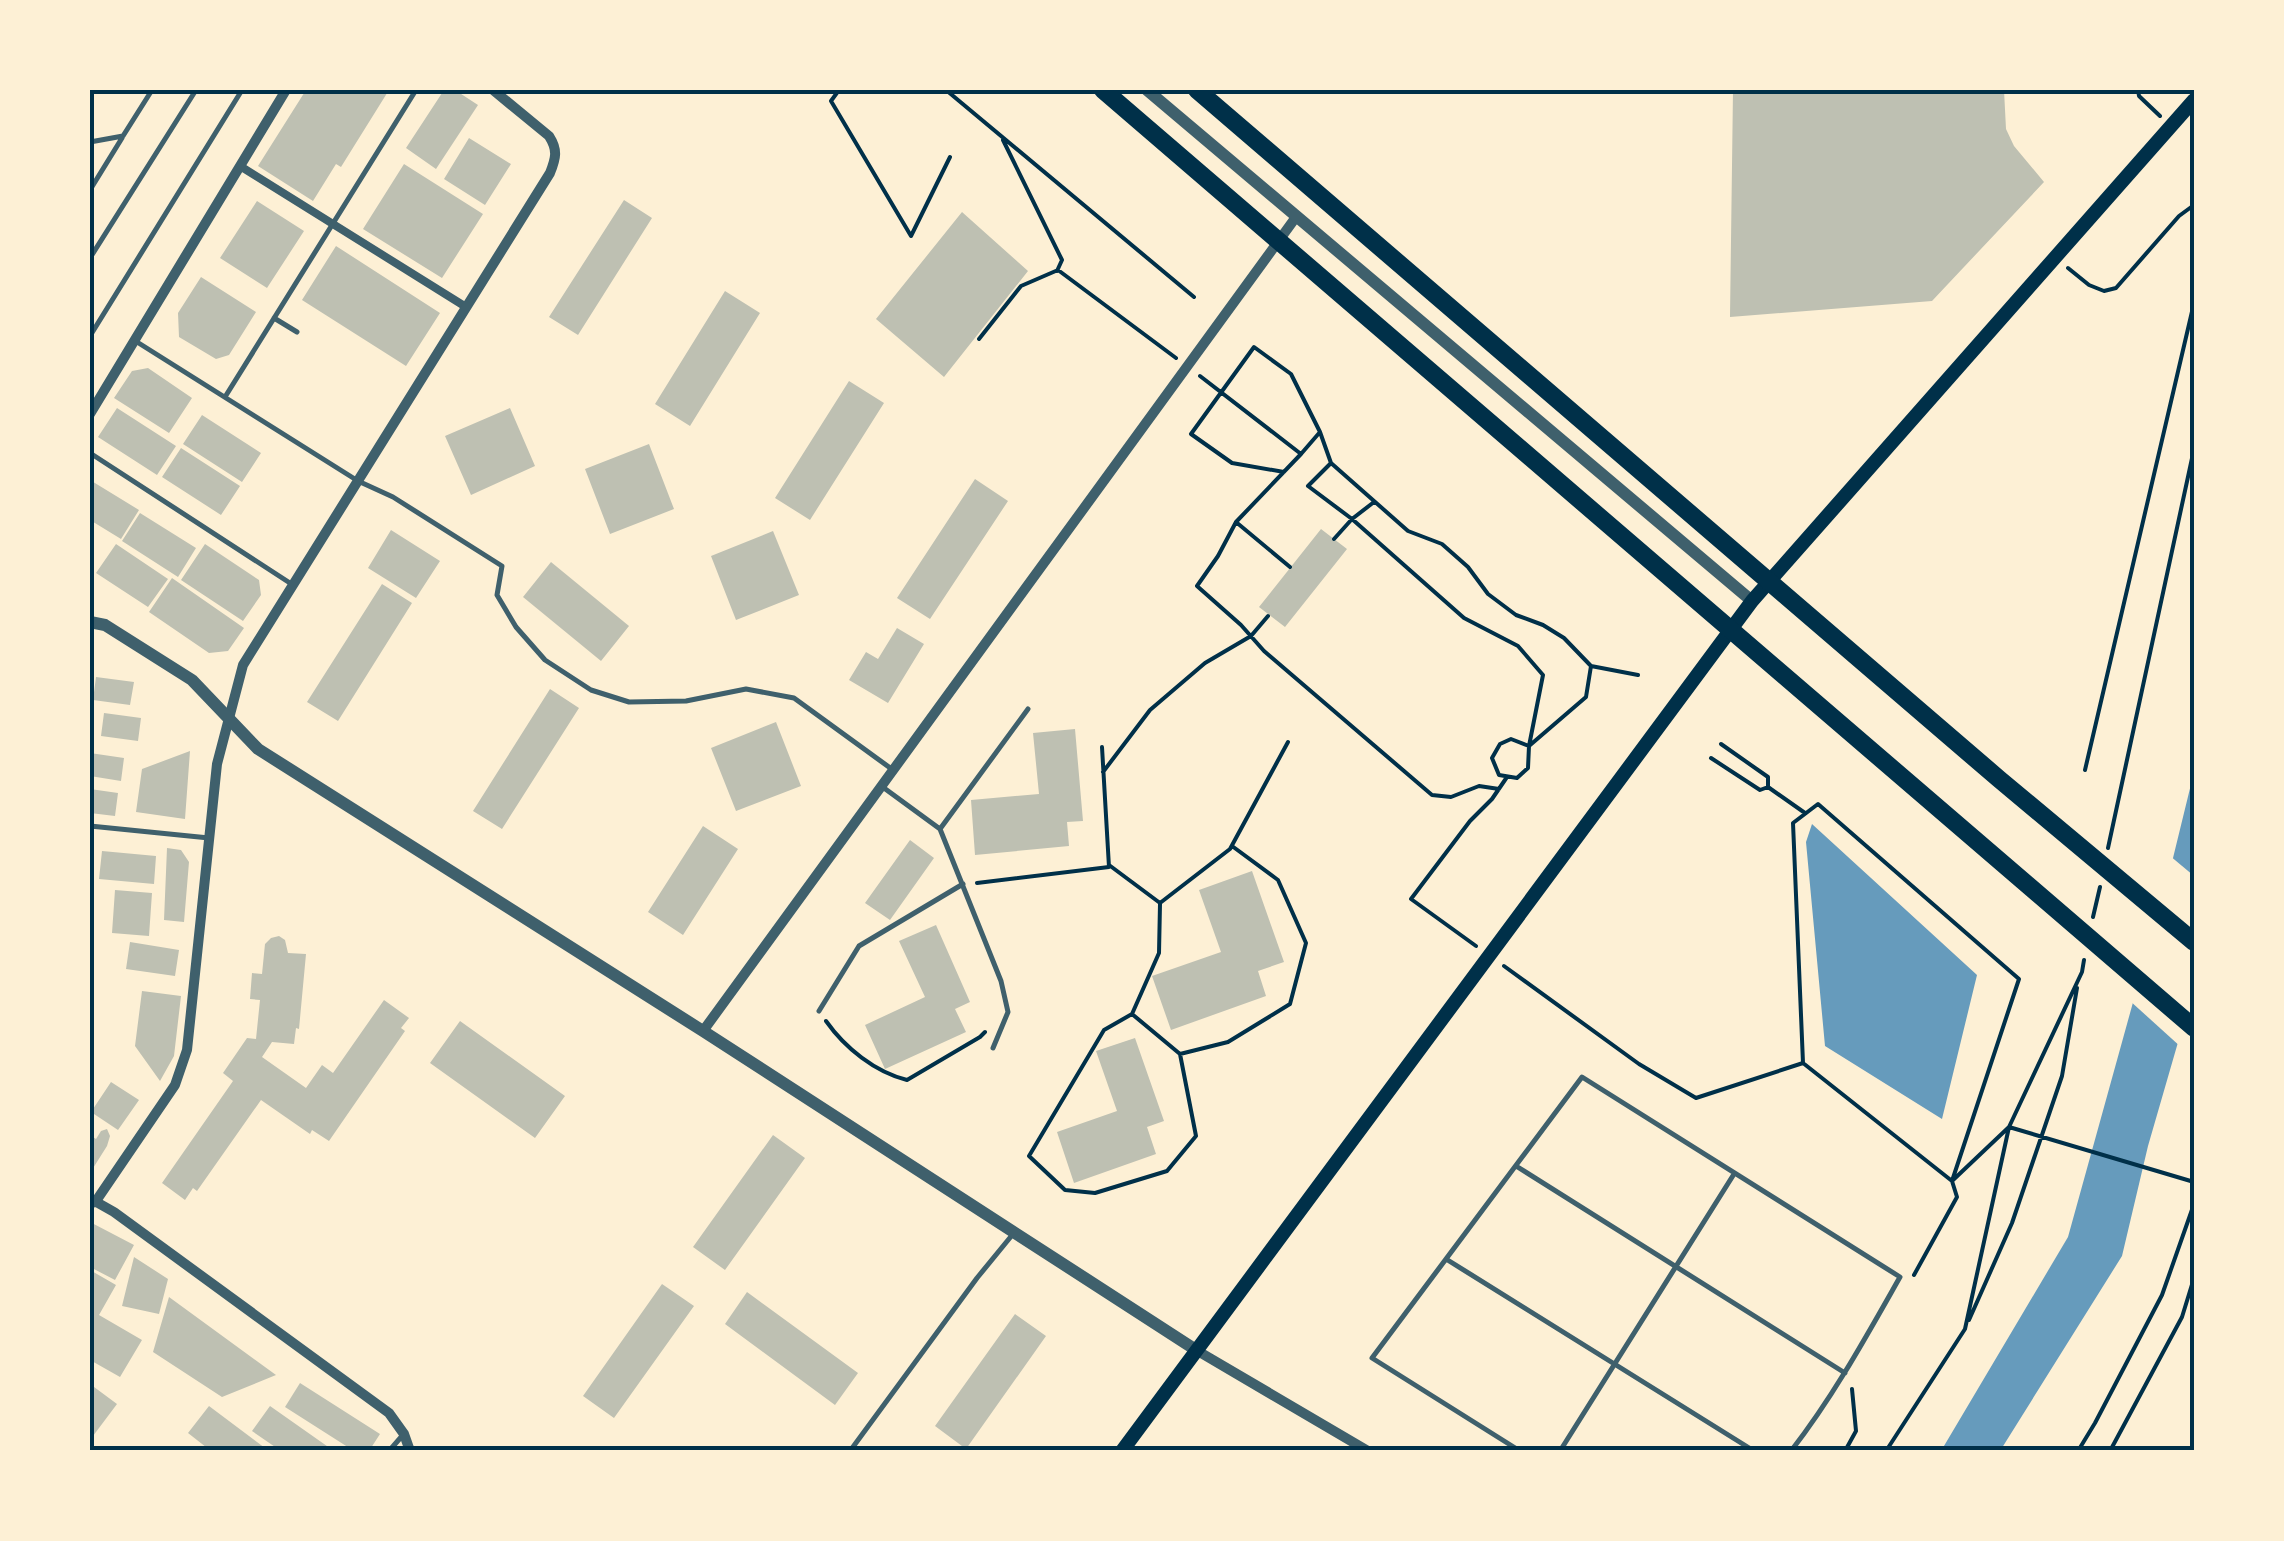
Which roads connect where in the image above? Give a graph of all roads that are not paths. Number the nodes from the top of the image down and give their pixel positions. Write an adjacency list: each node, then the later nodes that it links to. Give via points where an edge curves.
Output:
1 (152, 90): 11 (lane)
2 (196, 90): 17 (lane)
3 (242, 90): 21 (lane)
4 (286, 90): 13 (street)
5 (416, 90): 16 (lane)
6 (492, 90): 18 (street, via 550,136 556,157)
7 (1103, 90): 40 (highway)
8 (1147, 90): 15 (street)
9 (1197, 90): 38 (highway)
10 (2194, 100): 28 (main road)
11 (123, 136): 12 (lane); 14 (lane)
12 (90, 142)
13 (240, 166): 16 (street); 22 (street)
14 (90, 190)
15 (1296, 218): 28 (street); 32 (street)
16 (332, 224): 18 (street); 19 (lane)
17 (90, 258)
18 (466, 307): 26 (street)
19 (274, 318): 20 (lane); 23 (lane)
20 (297, 332)
21 (90, 336)
22 (135, 340): 23 (lane); 24 (street)
23 (225, 397): 26 (lane)
24 (90, 414)
25 (90, 452): 27 (lane)
26 (358, 481): 27 (street); 32 (lane, via 502,566 498,595 516,627 545,660 591,690 629,702 686,701 746,689 794,698)
27 (293, 585): 31 (street, via 244,664)
28 (1752, 601): 49 (main road)
29 (90, 622): 31 (street, via 192,680)
30 (1028, 709): 35 (lane)
31 (229, 719): 36 (street); 41 (street, via 258,749)
32 (893, 770): 33 (street)
33 (882, 786): 35 (lane); 41 (street)
34 (90, 826): 36 (lane)
35 (940, 829): 37 (lane)
36 (209, 838): 45 (street, via 187,1050 176,1084)
37 (962, 884): 39 (lane, via 859,946); 42 (lane, via 1008,1012)
38 (2194, 942)
39 (819, 1012)
40 (2194, 1028)
41 (703, 1031): 46 (street)
42 (994, 1048)
43 (1516, 1166): 44 (lane, via 1582,1077); 47 (lane); 48 (lane)
44 (1735, 1173): 48 (lane); 51 (lane, via 1900,1278)
45 (92, 1201): 52 (street, via 388,1413)
46 (1014, 1233): 49 (street); 55 (lane)
47 (1446, 1259): 50 (lane); 58 (lane, via 1372,1358)
48 (1676, 1266): 50 (lane); 51 (lane)
49 (1196, 1350): 56 (main road); 57 (street)
50 (1614, 1364): 59 (lane); 60 (lane)
51 (1845, 1373): 61 (lane)
52 (404, 1434): 53 (lane); 54 (street)
53 (389, 1451)
54 (410, 1451)
55 (850, 1451)
56 (1122, 1451)
57 (1368, 1451)
58 (1520, 1451)
59 (1560, 1451)
60 (1754, 1451)
61 (1791, 1451)

